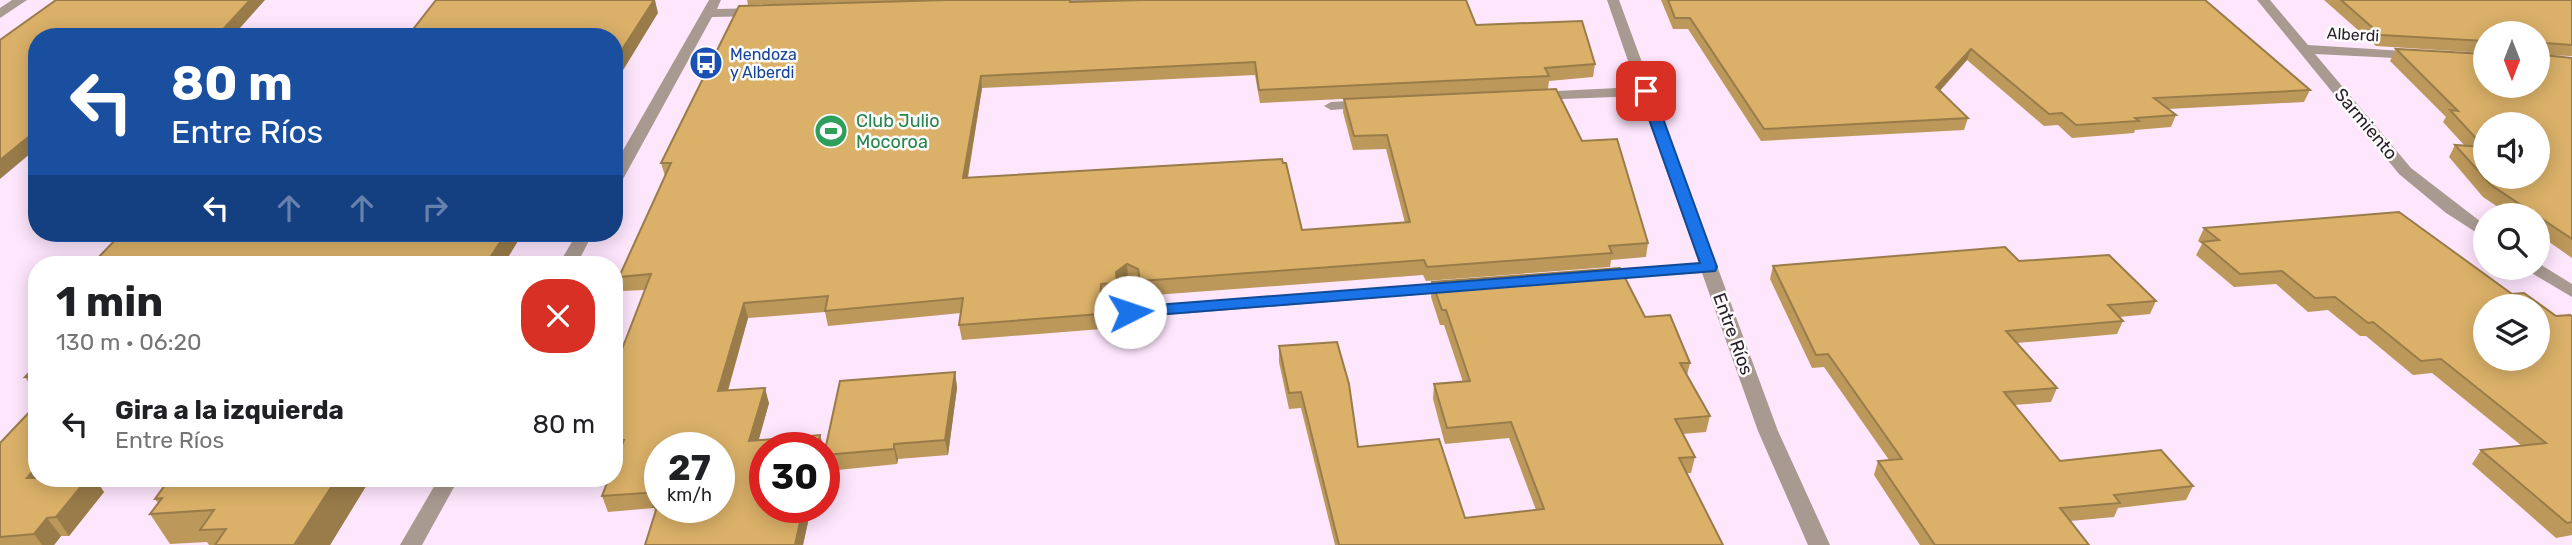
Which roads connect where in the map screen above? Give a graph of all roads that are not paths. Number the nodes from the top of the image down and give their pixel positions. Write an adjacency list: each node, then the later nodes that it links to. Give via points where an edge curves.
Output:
1 (21, 0): 8 (street)
2 (1127, 0): 5 (street)
3 (1613, 0): 11 (street, Entre Ríos)
4 (2263, 0): 9 (street, Sarmiento)
5 (1032, 3)
6 (711, 7): 7 (street); 15 (street)
7 (775, 11)
8 (0, 14)
9 (2303, 49): 10 (street, Alberdi); 16 (street, Sarmiento, via 2405,171)
10 (2429, 55)
11 (1646, 91): 12 (street); 17 (street, Entre Ríos)
12 (1520, 97)
13 (1385, 104): 14 (street)
14 (1331, 106)
15 (623, 165)
16 (2473, 225)
17 (1709, 267): 18 (street); 25 (street, Entre Ríos, via 1768,431)
18 (1585, 277)
19 (2550, 277): 22 (street)
20 (1475, 285): 21 (street, via 1130,312)
21 (1129, 286)
22 (2572, 292)
23 (444, 487): 24 (street)
24 (411, 545)
25 (1819, 545)

